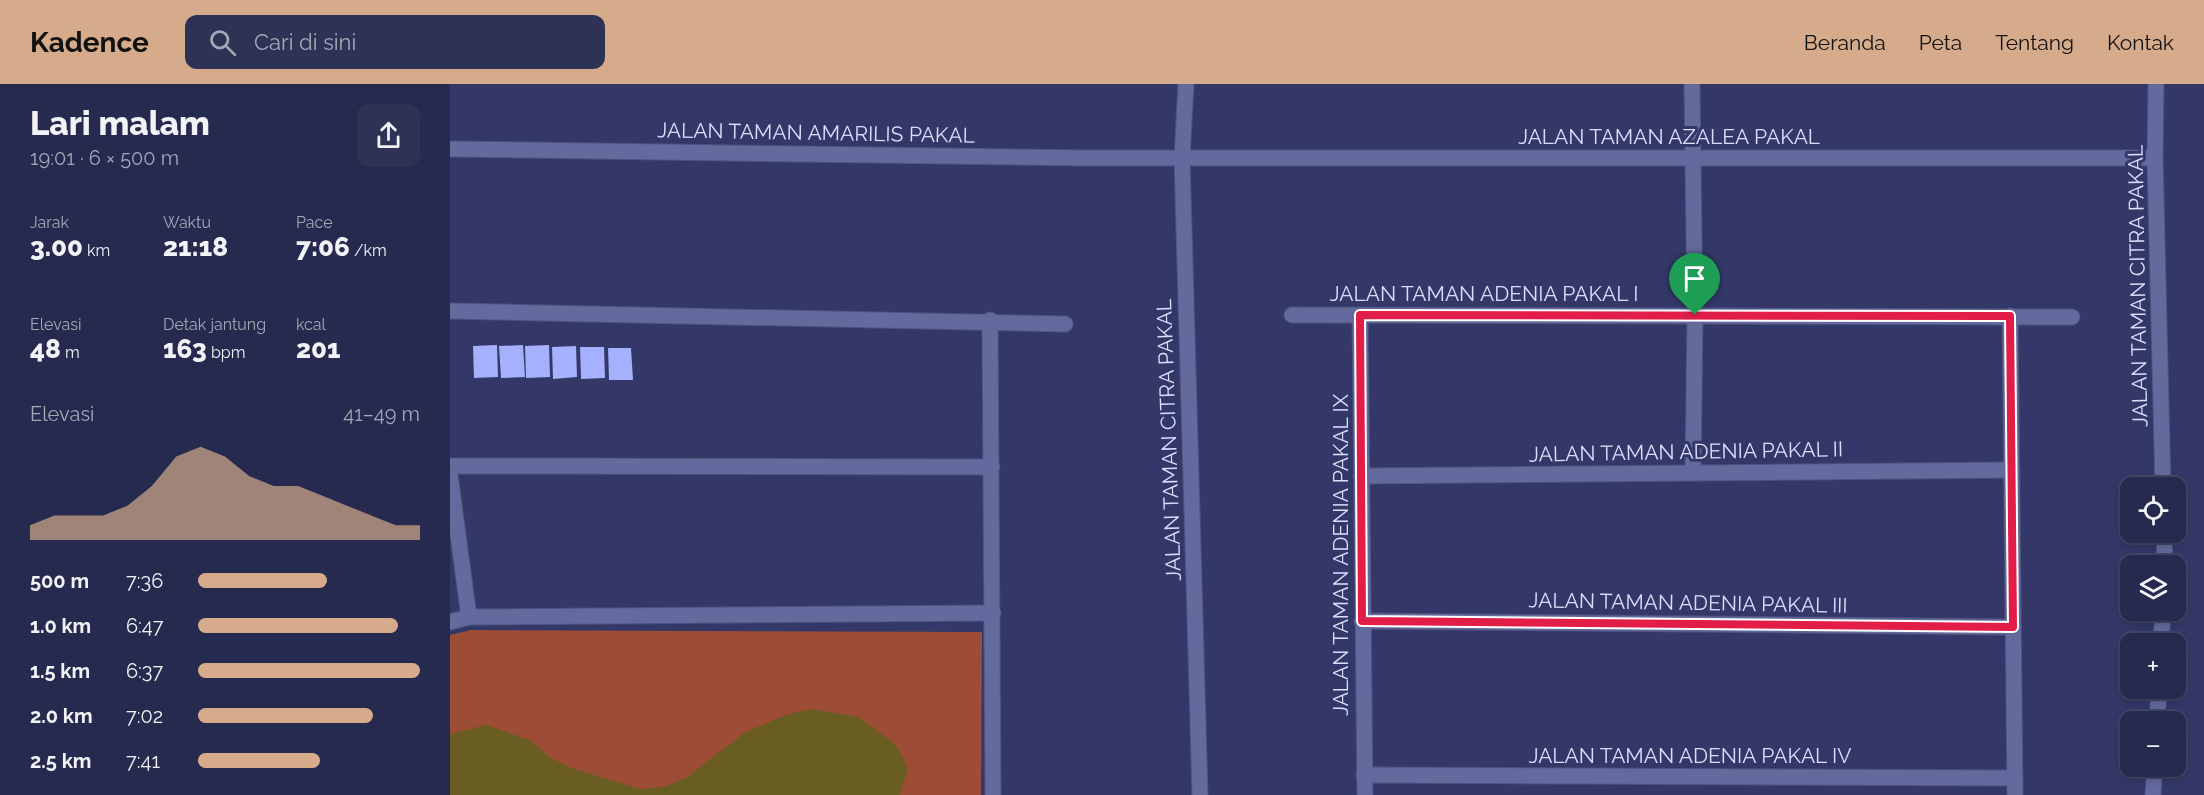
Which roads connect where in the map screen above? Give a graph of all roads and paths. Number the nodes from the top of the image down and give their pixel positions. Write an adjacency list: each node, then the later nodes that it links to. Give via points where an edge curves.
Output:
1 (1186, 84): 5 (street, JALAN TAMAN CITRA PAKAL)
2 (1692, 84): 6 (street)
3 (2156, 84): 7 (street, JALAN TAMAN CITRA PAKAL)
4 (450, 149): 5 (street, JALAN TAMAN AMARILIS PAKAL)
5 (1182, 158): 6 (street, JALAN TAMAN AZALEA PAKAL); 32 (street, JALAN TAMAN CITRA PAKAL)
6 (1693, 158): 7 (street, JALAN TAMAN AZALEA PAKAL); 11 (street)
7 (2155, 158): 22 (street, JALAN TAMAN CITRA PAKAL)
8 (450, 310): 14 (street)
9 (1292, 315): 10 (street, JALAN TAMAN ADENIA PAKAL I)
10 (1360, 315): 11 (street, JALAN TAMAN ADENIA PAKAL I); 21 (street, JALAN TAMAN ADENIA PAKAL IX)
11 (1695, 315): 12 (street, JALAN TAMAN ADENIA PAKAL I); 19 (street)
12 (2010, 316): 13 (street, JALAN TAMAN ADENIA PAKAL I); 18 (street)
13 (2072, 317)
14 (990, 320): 15 (street); 17 (street)
15 (1065, 324)
16 (450, 466): 17 (street)
17 (992, 467): 23 (street)
18 (2012, 470): 19 (street, JALAN TAMAN ADENIA PAKAL II); 27 (street)
19 (1693, 473): 21 (street, JALAN TAMAN ADENIA PAKAL II)
20 (450, 475): 24 (street)
21 (1361, 476): 25 (street, JALAN TAMAN ADENIA PAKAL IX)
22 (2163, 477)
23 (993, 613): 24 (street); 31 (street)
24 (469, 617): 26 (street)
25 (1362, 621): 27 (street, JALAN TAMAN ADENIA PAKAL III); 28 (street, JALAN TAMAN ADENIA PAKAL IX)
26 (450, 622)
27 (2013, 627): 30 (street)
28 (1364, 775): 30 (street, JALAN TAMAN ADENIA PAKAL IV); 33 (street, JALAN TAMAN ADENIA PAKAL IX)
29 (2154, 777): 35 (street)
30 (2014, 778): 34 (street)
31 (993, 795)
32 (1200, 795)
33 (1365, 795)
34 (2015, 795)
35 (2153, 795)

